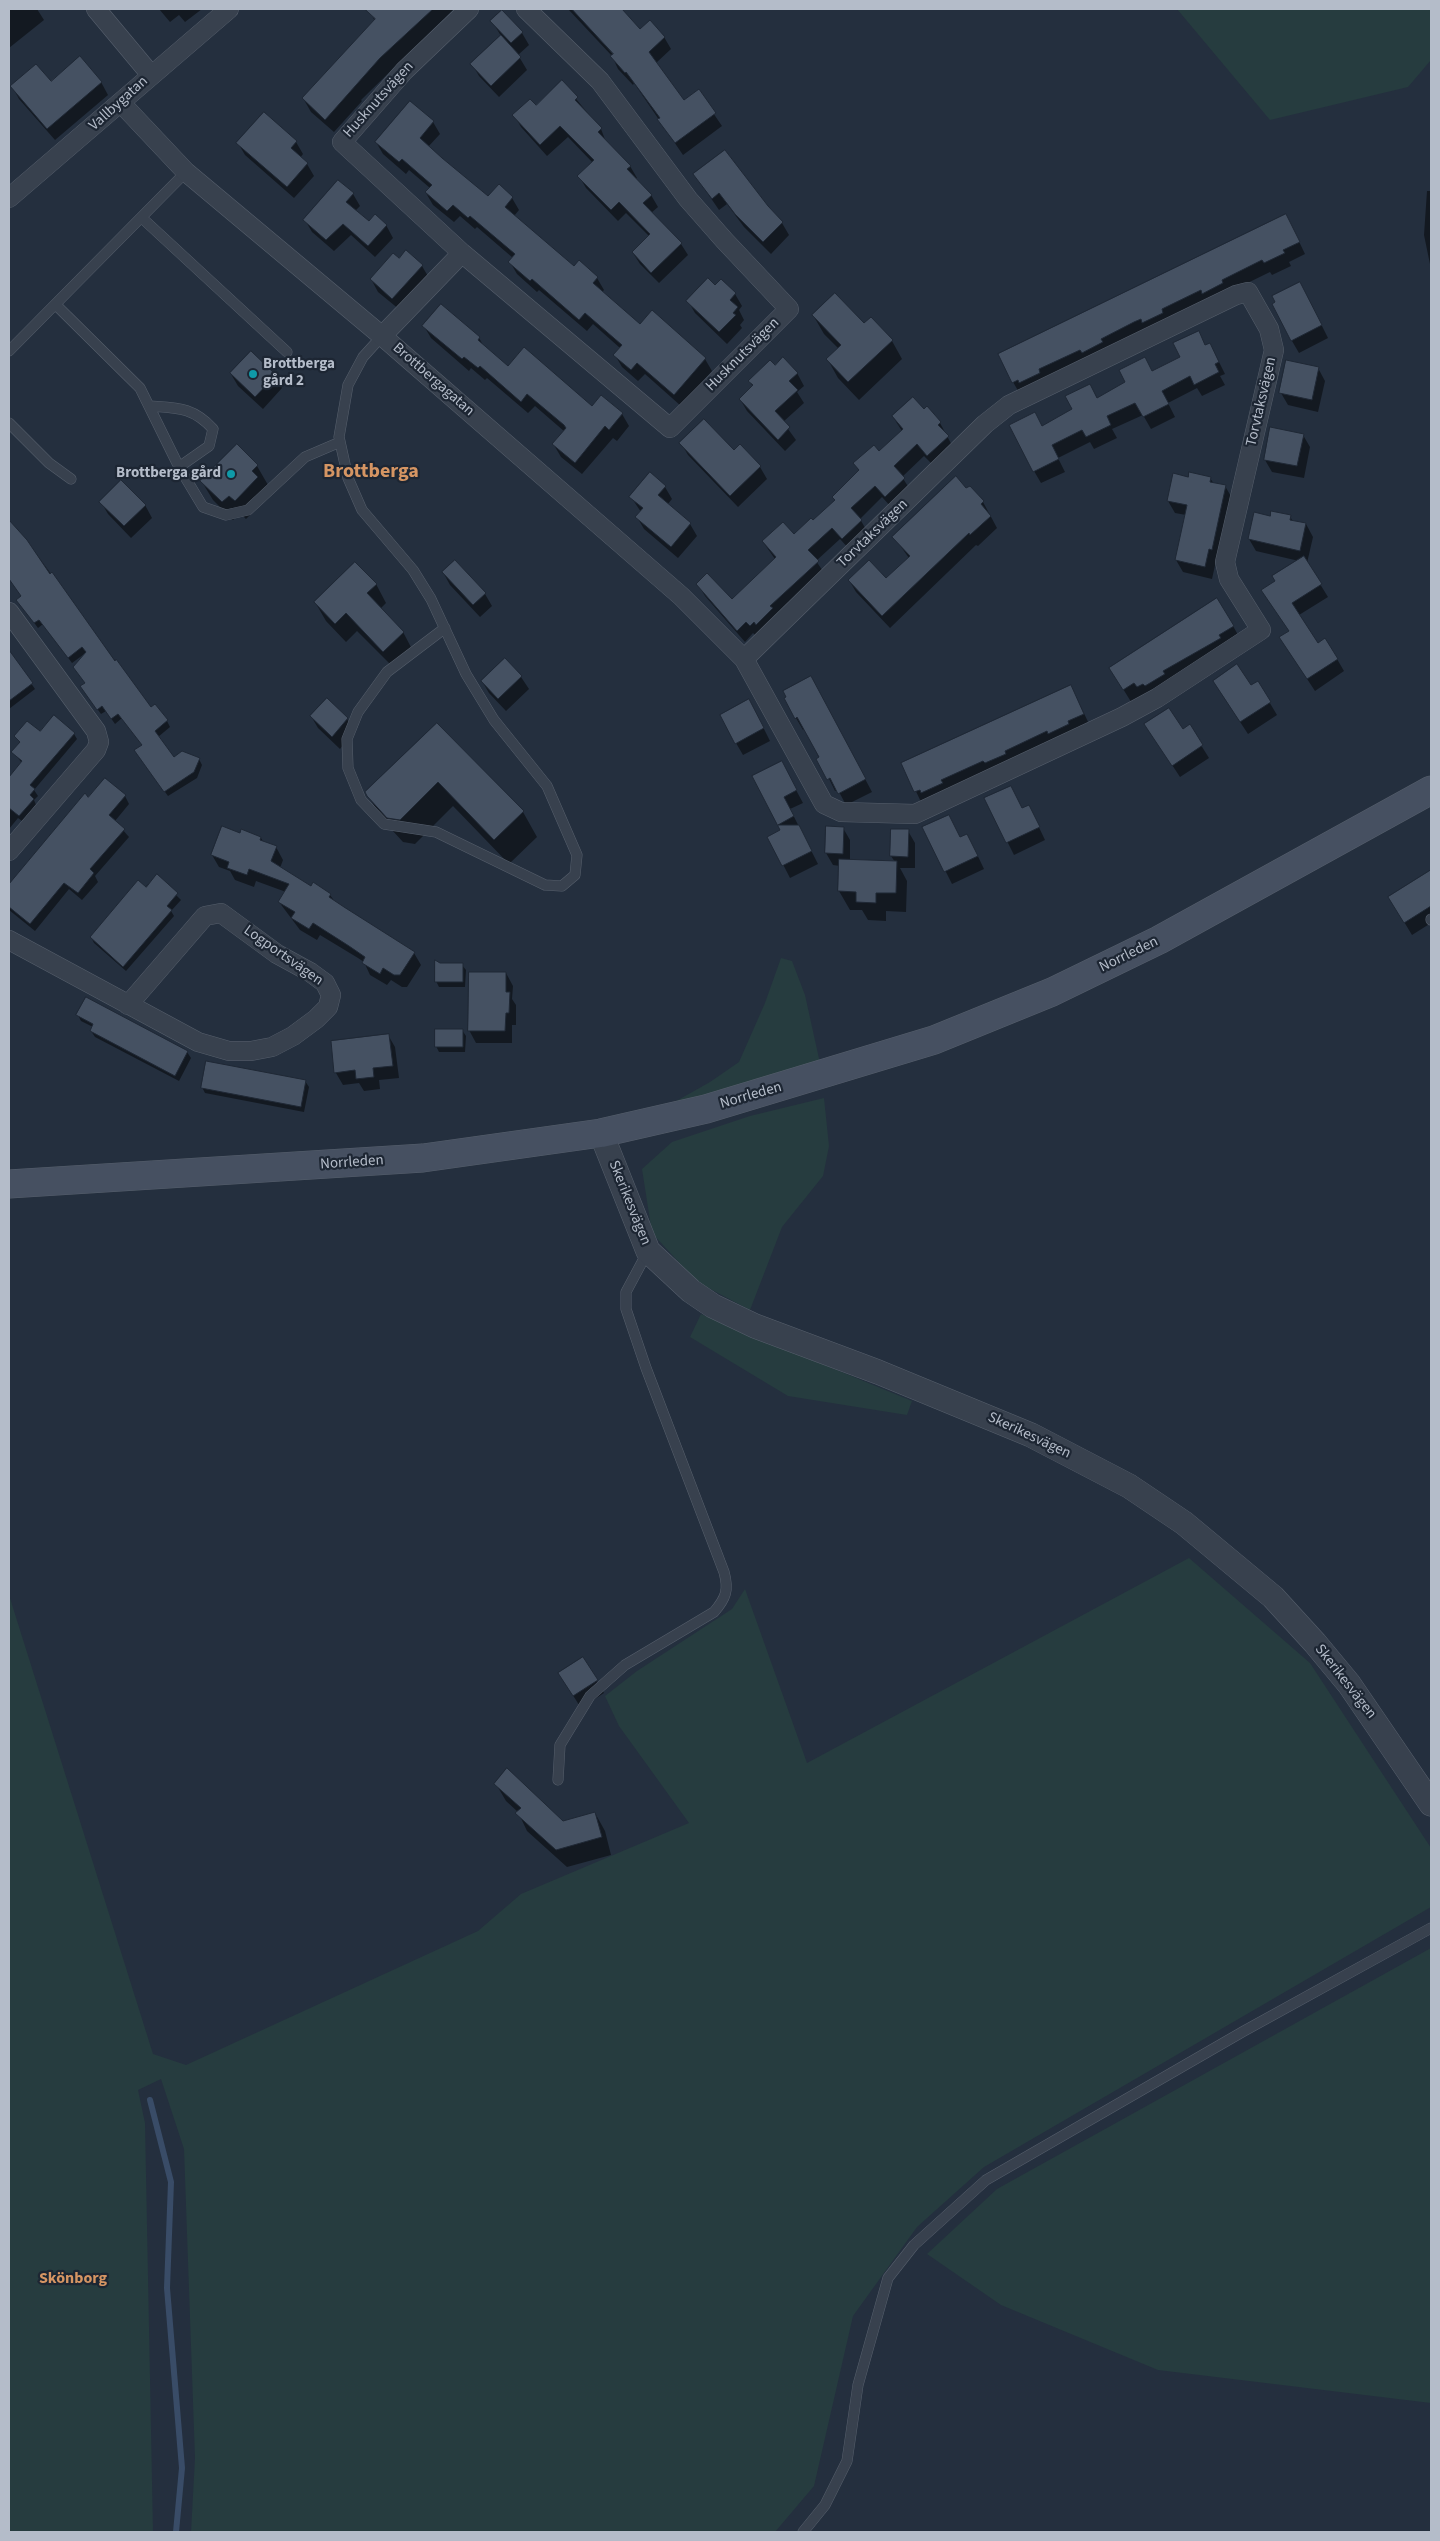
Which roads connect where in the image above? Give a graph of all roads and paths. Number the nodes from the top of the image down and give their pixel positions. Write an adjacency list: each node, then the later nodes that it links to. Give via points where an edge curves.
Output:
1 (96, 9): 5 (street)
2 (229, 9): 5 (street, Vallbygatan)
3 (469, 9): 10 (street, Husknutsvägen, via 404,71 342,142)
4 (526, 9): 10 (street, Husknutsvägen, via 600,82 688,199 789,309 670,428)
5 (151, 75): 6 (street, Vallbygatan)
6 (121, 103): 7 (street, Brottbergagatan); 8 (street, Vallbygatan)
7 (186, 172): 9 (lane); 12 (street, Brottbergagatan)
8 (9, 198)
9 (142, 218): 11 (lane); 14 (lane)
10 (462, 253): 12 (street)
11 (56, 305): 13 (lane); 15 (lane, via 140,388)
12 (382, 336): 17 (lane, via 363,357 348,385); 22 (street, Brottbergagatan, via 681,596)
13 (9, 351)
14 (287, 352)
15 (150, 406): 18 (lane); 18 (lane, via 182,408 201,416 213,429 209,446)
16 (9, 423): 19 (lane, via 49,463)
17 (340, 442): 18 (lane, via 305,457 248,510 226,515 203,507); 21 (lane, via 348,478 362,510 413,570)
18 (179, 467)
19 (72, 480)
20 (9, 612): 24 (street, via 96,731 99,742 96,750)
21 (445, 628): 21 (lane, via 466,674 494,720 547,786 577,855 575,875 562,886 546,884 436,832 384,824 361,800 348,768 347,739 358,712 387,672)
22 (744, 659): 22 (street, Torvtaksvägen, via 824,804 841,812 915,814 1122,717 1261,630 1229,579 1225,562 1274,350 1269,329 1248,292 1009,405 985,424)
23 (1431, 790): 27 (main road, Norrleden, via 1159,940 977,1024 706,1109)
24 (9, 851)
25 (9, 940): 26 (street, Logportsvägen)
26 (128, 1005): 26 (street, Logportsvägen, via 198,1042 229,1051 251,1051 272,1047 292,1036 328,1007 331,995 325,983 310,972 277,954 221,913 212,913 205,916)
27 (601, 1133): 28 (main road, Norrleden, via 422,1158); 29 (street, Skerikesvägen)
28 (9, 1184)
29 (648, 1251): 30 (lane, via 626,1292 626,1309 728,1587 724,1600 714,1612 625,1665 590,1696 560,1745); 31 (street, Skerikesvägen, via 712,1306 1031,1435 1130,1486 1184,1523 1273,1596 1315,1643 1349,1684)
30 (558, 1780)
31 (1431, 1804)
32 (1431, 1928): 33 (lane, via 1244,2031 986,2180 914,2245 888,2278 858,2385 847,2461 825,2505)
33 (803, 2532)

